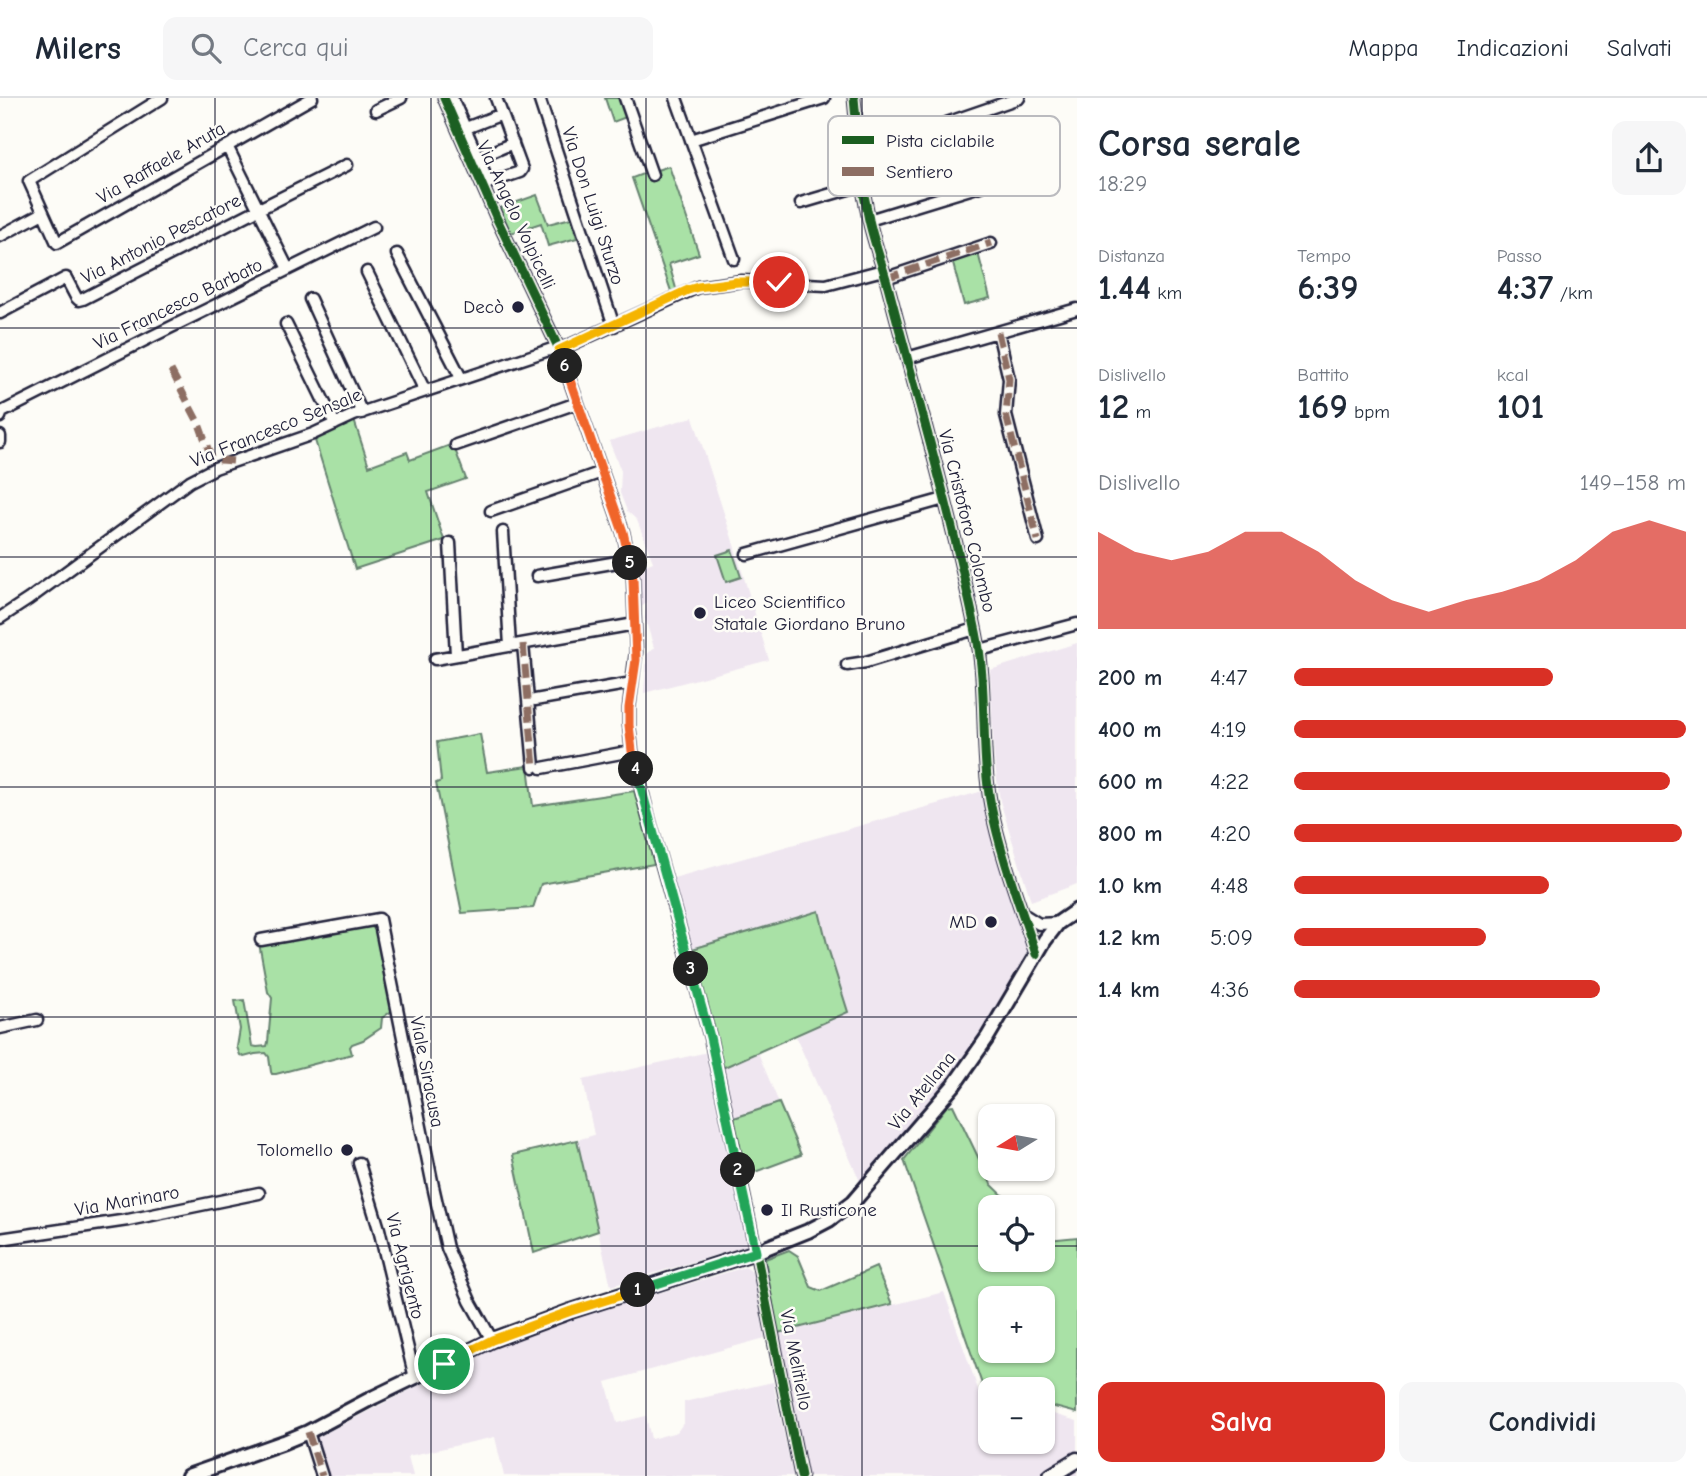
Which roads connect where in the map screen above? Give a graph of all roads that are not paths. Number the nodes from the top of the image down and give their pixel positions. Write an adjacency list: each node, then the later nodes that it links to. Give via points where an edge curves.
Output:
1 (162, 98): 28 (street, via 29,181)
2 (312, 98): 18 (street, Via Raffaele Aruta)
3 (401, 98): 12 (street)
4 (444, 98): 22 (street, Via Angelo Volpicelli)
5 (452, 98): 15 (street)
6 (496, 98): 13 (street)
7 (539, 98): 42 (street, Via Don Luigi Sturzo)
8 (625, 98): 21 (street)
9 (676, 98): 16 (street)
10 (824, 98): 16 (street)
11 (1018, 98): 14 (street)
12 (376, 110)
13 (502, 114): 15 (street); 17 (street)
14 (966, 116)
15 (466, 128): 19 (street)
16 (691, 140): 34 (street)
17 (513, 143): 19 (street); 22 (street, via 522,169)
18 (227, 146): 27 (street); 28 (street, Via Raffaele Aruta, via 57,243)
19 (478, 158): 22 (street)
20 (347, 165): 27 (street, Via Antonio Pescatore)
21 (652, 175)
22 (486, 184): 44 (street, Via Angelo Volpicelli)
23 (828, 195): 26 (street)
24 (864, 196): 29 (street, Via Cristoforo Colombo)
25 (948, 196): 29 (street)
26 (801, 203)
27 (259, 209): 35 (street); 40 (street, Via Antonio Pescatore, via 83,299 76,297 66,278)
28 (43, 213): 31 (street)
29 (869, 220): 37 (street, Via Cristoforo Colombo)
30 (374, 227): 35 (street, Via Francesco Barbato)
31 (0, 236)
32 (991, 243): 37 (street)
33 (397, 254): 46 (street)
34 (734, 259)
35 (288, 269): 50 (street, Via Francesco Barbato, via 61,381)
36 (367, 272): 47 (street)
37 (884, 274): 42 (street, Via Francesco Sensale, via 826,285 743,281 698,287); 45 (street, Via Cristoforo Colombo)
38 (310, 299): 49 (street)
39 (1077, 309): 43 (street)
40 (0, 313)
41 (286, 324): 51 (street)
42 (614, 326): 44 (street, Via Francesco Sensale)
43 (998, 332): 45 (street); 59 (street, via 1009,379 1006,415)
44 (559, 349): 46 (street, Via Francesco Sensale); 48 (street, Via Angelo Volpicelli)
45 (907, 358): 56 (street, Via Cristoforo Colombo)
46 (461, 378): 47 (street, Via Francesco Sensale)
47 (425, 391): 49 (street, Via Francesco Sensale)
48 (577, 403): 54 (street); 55 (street, Via Angelo Volpicelli)
49 (362, 413): 51 (street, Via Francesco Sensale)
50 (0, 417)
51 (335, 424): 64 (street, Via Francesco Sensale, via 190,481)
52 (0, 436): 53 (street)
53 (0, 442)
54 (456, 445)
55 (602, 472): 57 (street); 62 (street, Via Angelo Volpicelli)
56 (944, 499): 61 (street); 67 (street, Via Cristoforo Colombo)
57 (491, 510)
58 (503, 532): 69 (street)
59 (1038, 540)
60 (450, 543): 71 (street)
61 (747, 554)
62 (629, 560): 63 (street); 65 (street, Via Angelo Volpicelli)
63 (537, 576)
64 (0, 618)
65 (635, 624): 68 (street); 74 (street, Via Angelo Volpicelli)
66 (1077, 624): 70 (street)
67 (975, 629): 70 (street, Via Cristoforo Colombo); 73 (street)
68 (523, 643): 69 (street); 76 (street, via 538,768)
69 (510, 646): 71 (street)
70 (979, 650): 78 (street, Via Cristoforo Colombo, via 991,806)
71 (456, 655): 72 (street)
72 (435, 659)
73 (847, 665)
74 (632, 683): 75 (street); 76 (street, Via Angelo Volpicelli)
75 (535, 700)
76 (632, 751): 87 (street, Via Melitiello, via 710,1037)
77 (1077, 910): 79 (main road, Via Atellana)
78 (1023, 914): 79 (street, via 1039,924); 81 (street, Via Cristoforo Colombo)
79 (1058, 923): 81 (main road, Via Atellana)
80 (261, 940): 88 (street, Viale Siracusa, via 379,919 447,1248)
81 (1036, 954): 87 (main road, Via Atellana, via 954,1085 853,1202 808,1231)
82 (37, 1020): 83 (street)
83 (0, 1028)
84 (359, 1163): 89 (street, Via Agrigento)
85 (259, 1193): 86 (street, Via Marinaro, via 128,1220)
86 (0, 1239)
87 (756, 1252): 88 (main road, Via Atellana); 95 (street, Via Melitiello)
88 (492, 1340): 89 (main road, Via Atellana)
89 (415, 1378): 90 (main road, Via Atellana)
90 (308, 1432): 93 (main road, Via Atellana); 94 (street)
91 (1077, 1460): 96 (highway)
92 (1077, 1471): 97 (highway)
93 (188, 1476)
94 (322, 1476)
95 (801, 1476)
96 (1051, 1476)
97 (1069, 1476)

